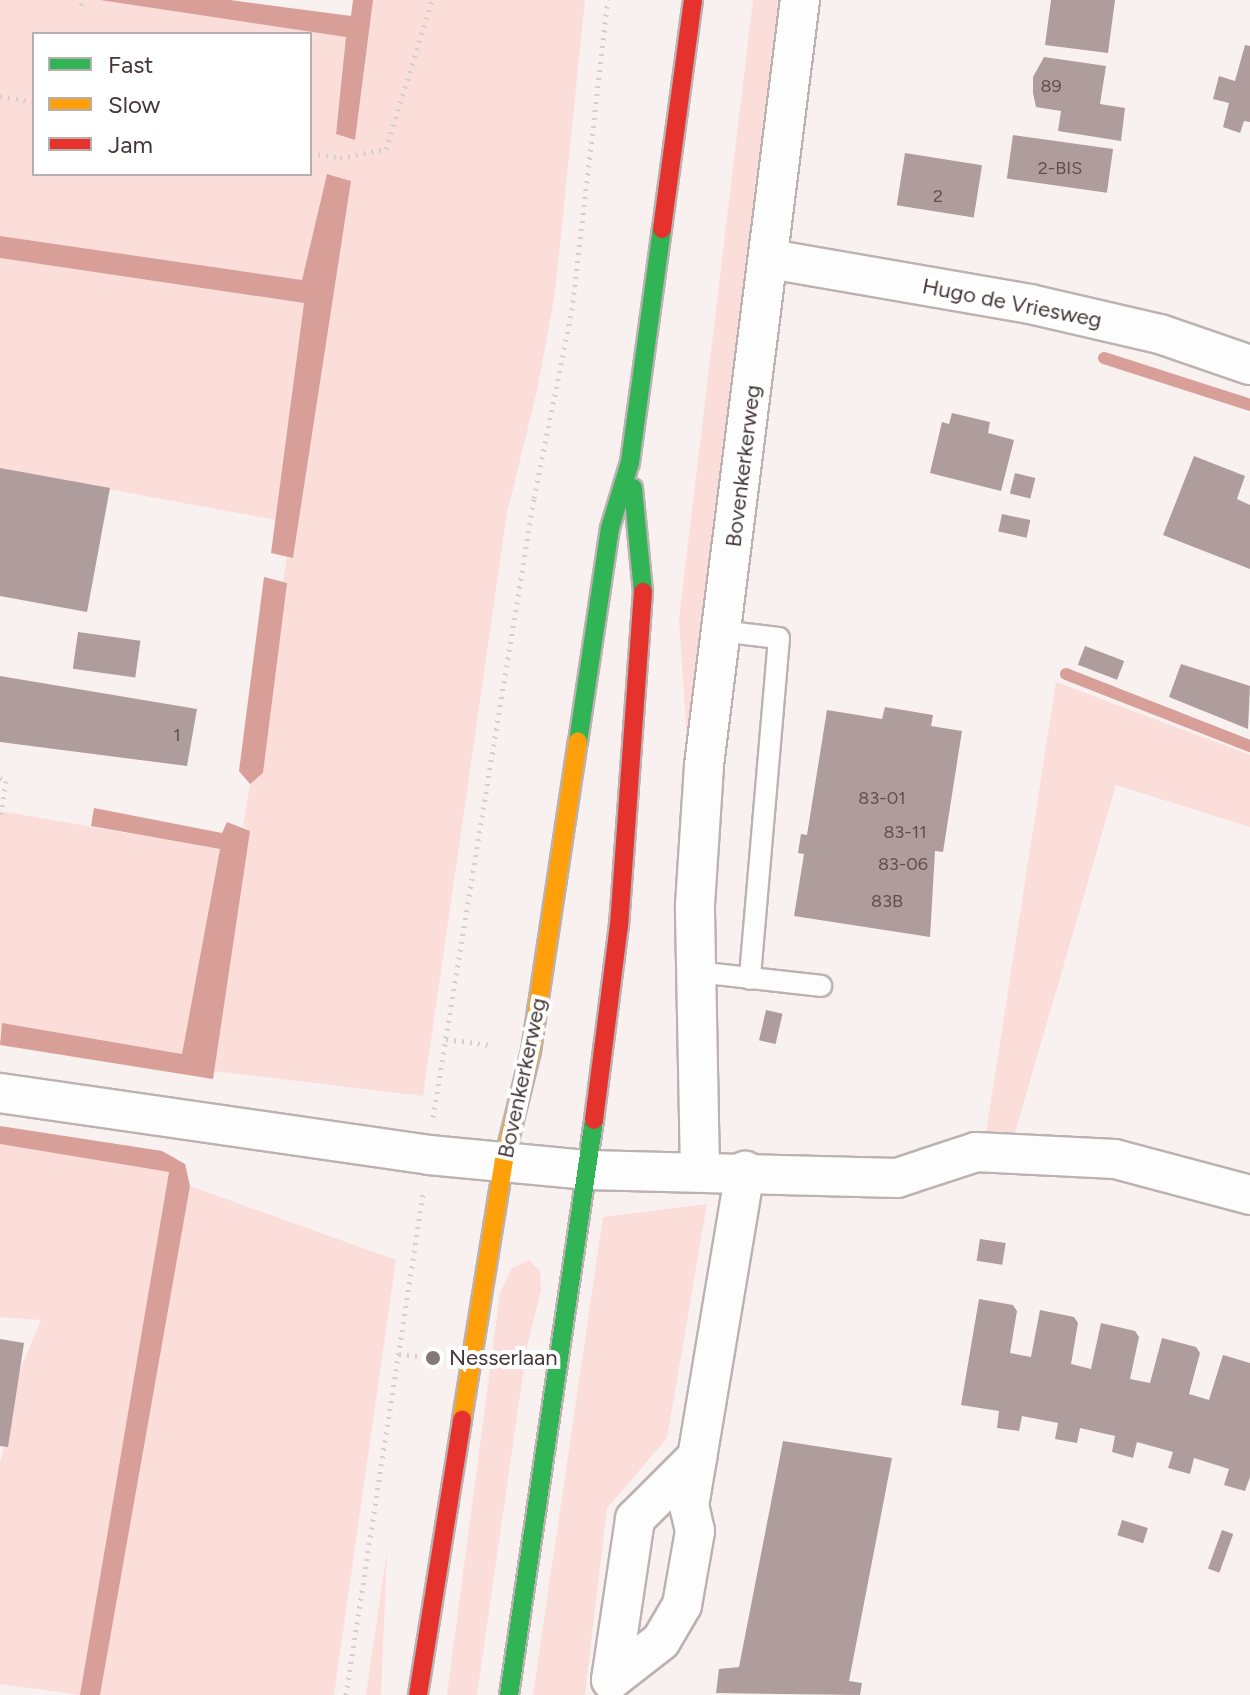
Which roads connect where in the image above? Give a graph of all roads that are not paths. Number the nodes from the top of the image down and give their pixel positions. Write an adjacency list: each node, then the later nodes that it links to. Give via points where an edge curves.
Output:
1 (693, 0): 5 (main road, Bovenkerkerweg)
2 (800, 0): 3 (street, Bovenkerkerweg)
3 (770, 259): 4 (street, Hugo de Vriesweg, via 1030,304 1160,334); 6 (street, Bovenkerkerweg)
4 (1250, 365)
5 (630, 462): 11 (main road, Bovenkerkerweg, via 610,528 531,1051); 12 (main road, Bovenkerkerweg, via 644,608 619,926)
6 (720, 631): 7 (street, Bovenkerkerweg, via 701,812); 8 (lane, via 779,638)
7 (697, 972): 8 (lane); 14 (street, Bovenkerkerweg)
8 (750, 979): 9 (lane)
9 (821, 986)
10 (0, 1093): 11 (street, via 431,1137)
11 (504, 1160): 12 (street); 18 (main road, Bovenkerkerweg)
12 (588, 1170): 14 (street); 19 (main road, Bovenkerkerweg)
13 (745, 1171): 14 (street); 15 (street, via 897,1178 976,1152 1115,1159); 16 (street)
14 (700, 1172)
15 (1250, 1195)
16 (697, 1457): 17 (street, via 635,1519); 17 (street, via 689,1506 695,1531 682,1605 661,1641)
17 (610, 1687)
18 (418, 1695)
19 (509, 1695)

